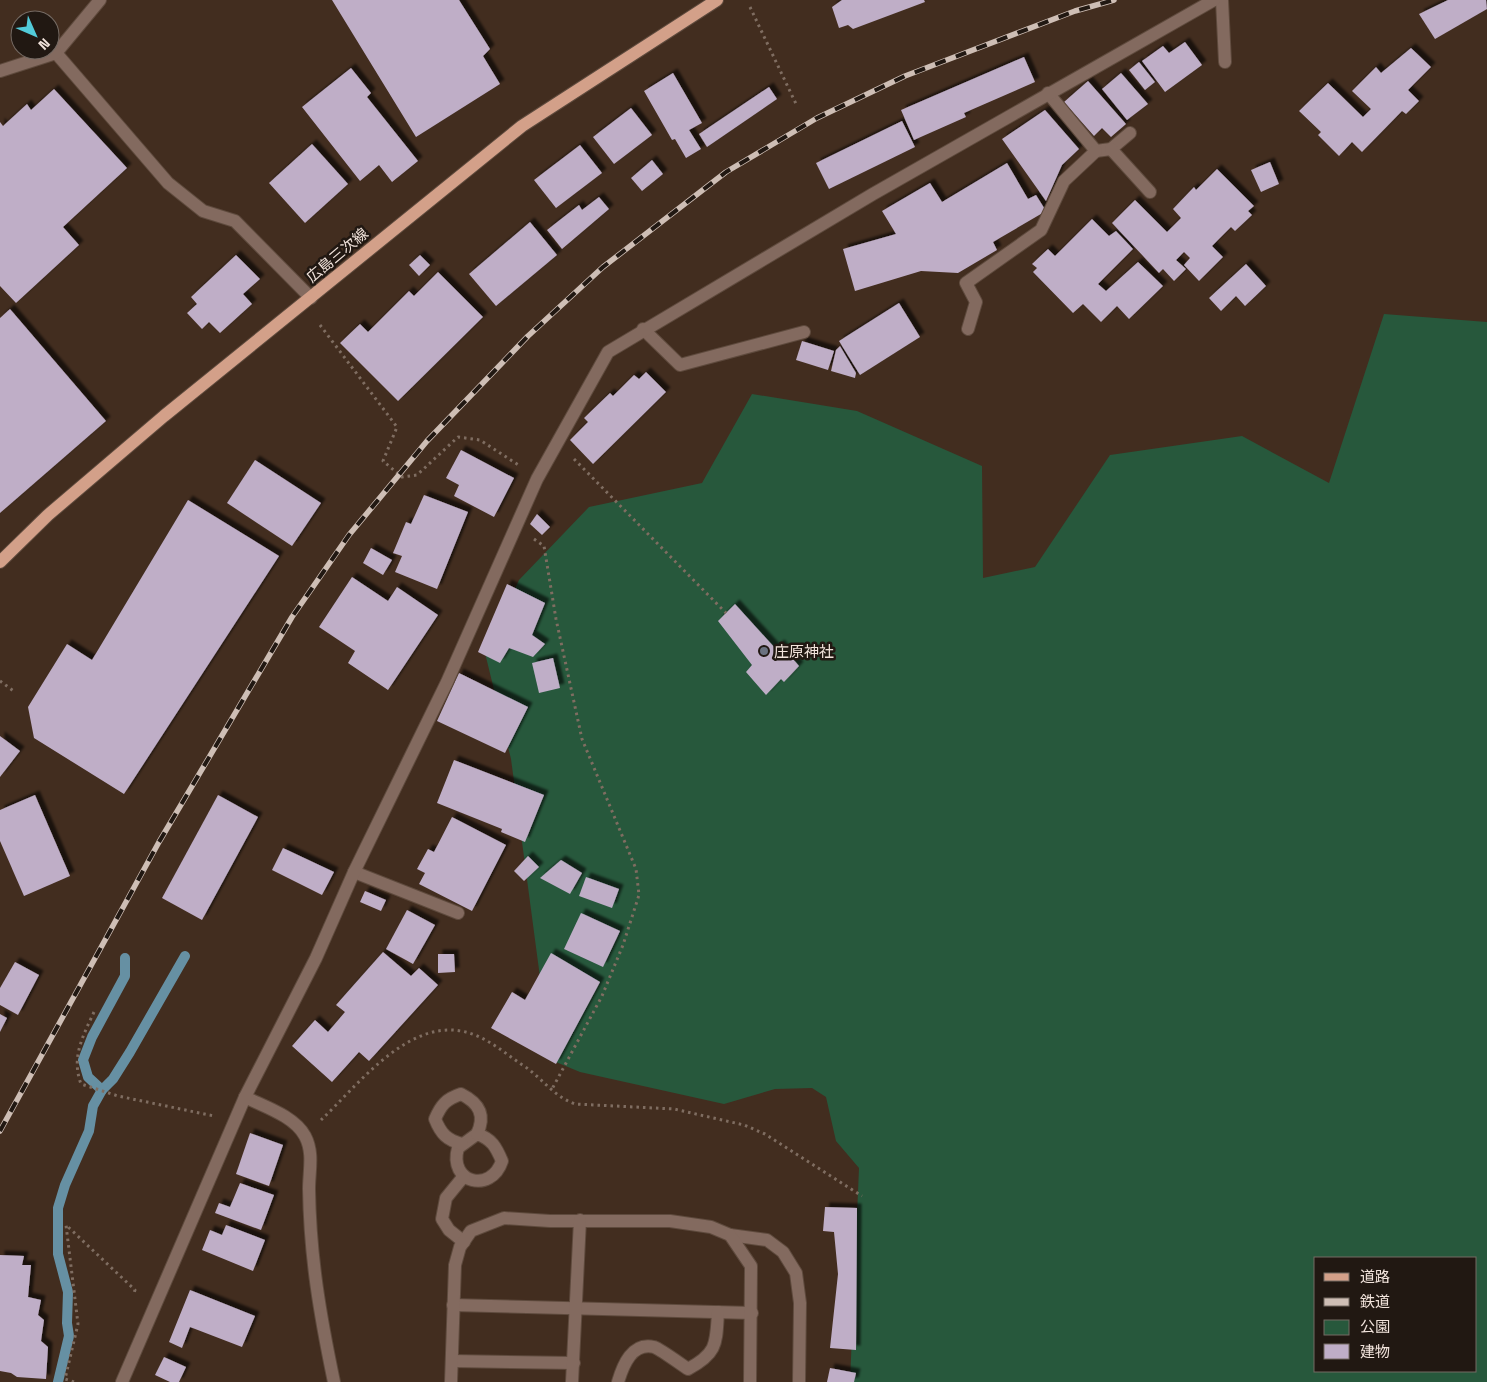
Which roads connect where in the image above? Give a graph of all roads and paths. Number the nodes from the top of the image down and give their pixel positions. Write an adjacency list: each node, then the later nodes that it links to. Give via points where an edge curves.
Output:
1 (100, 0): 6 (street)
2 (716, 0): 17 (main road, 広島三次線, via 522,126)
3 (1214, 0): 11 (street)
4 (1222, 0): 9 (street)
5 (750, 7): 12 (path)
6 (60, 48)
7 (60, 58): 17 (street, via 168,183 203,211 235,221)
8 (34, 60): 10 (street)
9 (1224, 62)
10 (0, 71)
11 (1048, 93): 15 (street); 19 (street)
12 (797, 106)
13 (1130, 132): 14 (street)
14 (1111, 149): 15 (street); 16 (street)
15 (1096, 151): 20 (street, via 1064,181 1041,230 966,283 976,302)
16 (1150, 192)
17 (311, 298): 25 (main road, 広島三次線, via 164,416 48,515)
18 (320, 325): 23 (path, via 397,428 382,461 402,477 416,474 458,437 480,440)
19 (643, 329): 21 (street, via 680,365); 22 (street, via 608,352)
20 (968, 329)
21 (804, 332)
22 (556, 441): 23 (street); 26 (path)
23 (537, 479): 24 (street)
24 (515, 525): 29 (street, via 447,682); 32 (path, via 544,546 556,620 582,739 636,870 640,895 602,996)
25 (0, 562)
26 (726, 613)
27 (0, 681): 28 (path)
28 (16, 692)
29 (354, 872): 30 (street); 33 (street, via 316,958)
30 (458, 913)
31 (94, 1012): 34 (path, via 76,1052 80,1084 118,1096)
32 (551, 1091): 36 (path, via 534,1072 483,1039 461,1031 428,1032 409,1040 388,1057); 39 (path, via 560,1099 576,1104 674,1109 744,1126 764,1134)
33 (245, 1098): 34 (street); 36 (street, via 278,1113)
34 (236, 1121): 51 (street)
35 (477, 1134): 37 (street); 37 (street, via 482,1120 480,1109 461,1094 449,1098 440,1106 435,1119 439,1130 450,1141); 38 (street, via 496,1147 502,1161 499,1171 488,1179 475,1181)
36 (305, 1136): 52 (street, via 311,1154 309,1223 313,1275)
37 (462, 1144): 38 (street, via 456,1156 457,1167)
38 (464, 1176): 42 (street, via 446,1198 442,1219 449,1230)
39 (862, 1196)
40 (580, 1220): 41 (street, via 670,1221 711,1227); 42 (street, via 504,1218 471,1231); 45 (street)
41 (730, 1235): 47 (street, via 751,1266); 57 (street, via 767,1240 783,1252 796,1273 800,1303)
42 (464, 1242): 44 (street, via 455,1265)
43 (135, 1290): 50 (path, via 66,1225 78,1324 65,1379)
44 (453, 1305): 45 (street); 48 (street)
45 (576, 1307): 46 (street); 49 (street)
46 (718, 1312): 47 (street); 55 (street, via 716,1343 706,1360 688,1369 655,1348 638,1349 624,1362)
47 (752, 1313): 56 (street)
48 (452, 1361): 49 (street); 53 (street)
49 (574, 1363): 54 (street)
50 (74, 1382)
51 (122, 1382)
52 (334, 1382)
53 (451, 1382)
54 (572, 1382)
55 (618, 1382)
56 (750, 1382)
57 (799, 1382)

